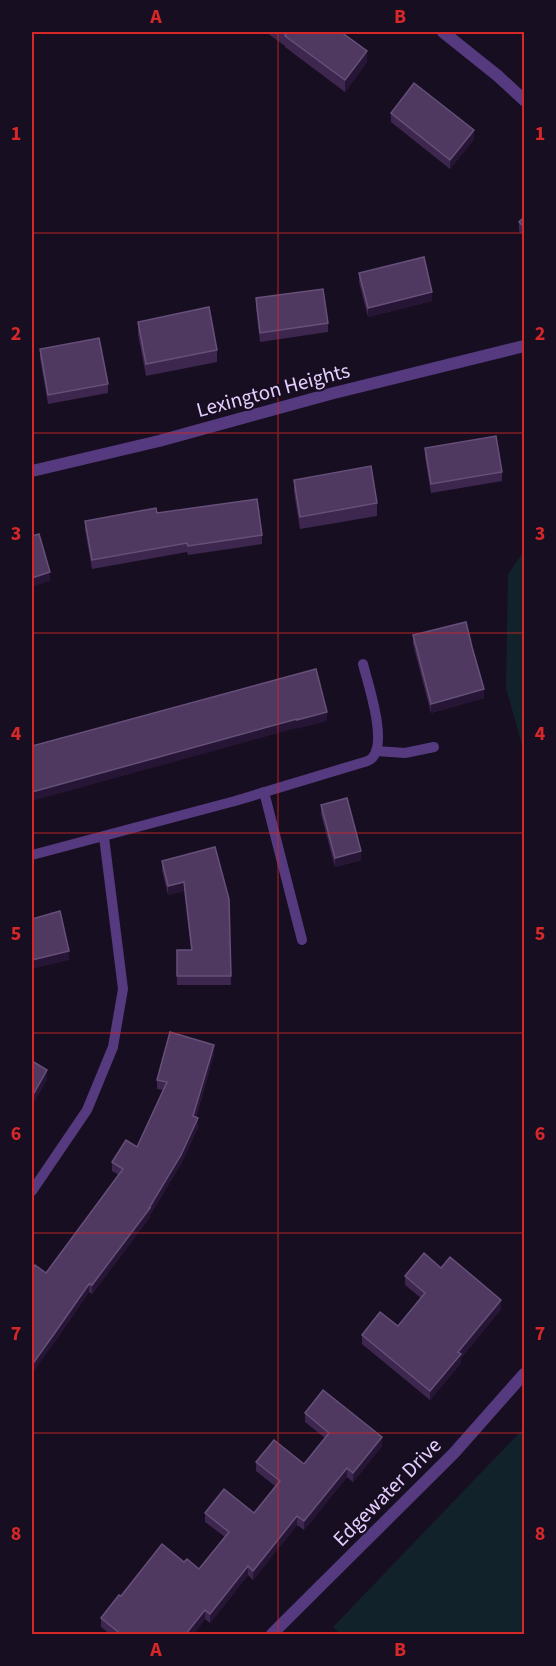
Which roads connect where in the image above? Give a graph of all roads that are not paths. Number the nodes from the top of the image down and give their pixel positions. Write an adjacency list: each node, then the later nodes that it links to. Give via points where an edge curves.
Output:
1 (443, 32): 2 (street)
2 (525, 100)
3 (525, 346): 4 (street, Lexington Heights)
4 (32, 471)
5 (363, 664): 7 (lane, via 378,729)
6 (434, 747): 7 (lane, via 405,753)
7 (376, 751): 8 (lane, via 373,758 361,764)
8 (264, 792): 9 (lane); 11 (lane)
9 (104, 837): 10 (lane); 12 (lane, via 123,990 113,1047 87,1110)
10 (32, 855)
11 (302, 940)
12 (32, 1191)
13 (525, 1374): 14 (street, Edgewater Drive, via 454,1453)
14 (272, 1635)

